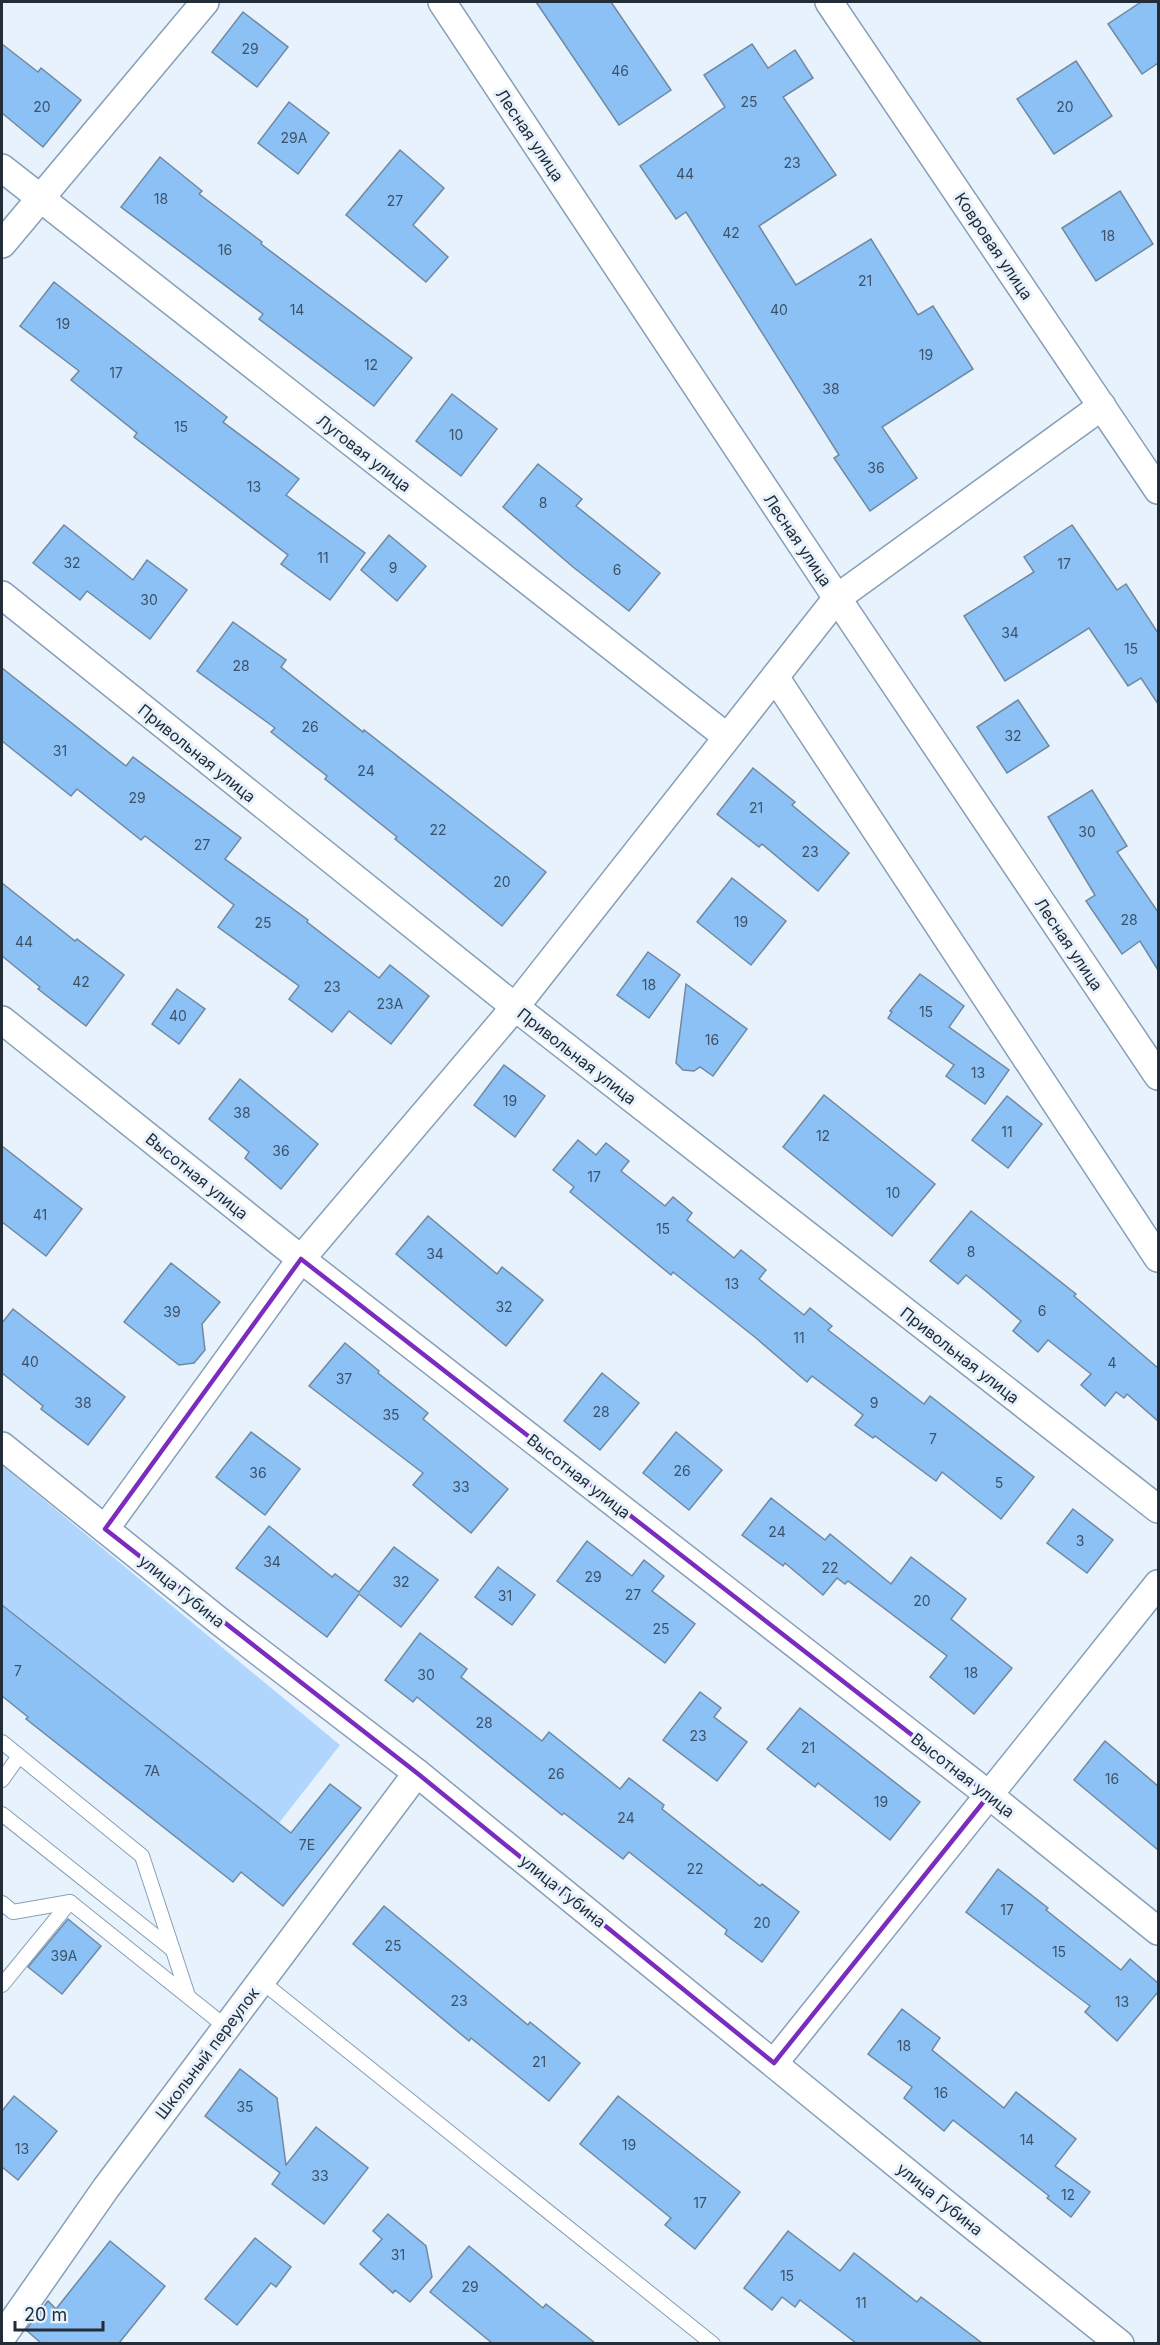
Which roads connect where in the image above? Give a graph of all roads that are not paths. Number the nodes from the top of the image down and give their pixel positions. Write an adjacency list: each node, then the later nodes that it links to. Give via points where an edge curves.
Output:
1 (205, 2): 5 (street)
2 (442, 2): 10 (street, Лесная улица)
3 (829, 2): 7 (street, Ковровая улица)
4 (2, 168): 5 (street, Луговая улица)
5 (39, 198): 6 (street); 12 (street, Луговая улица)
6 (2, 244)
7 (1102, 406): 8 (street, Ковровая улица); 10 (street)
8 (1158, 490)
9 (2, 596): 13 (street, Привольная улица)
10 (837, 598): 11 (street); 15 (street, Лесная улица)
11 (775, 677): 12 (street); 17 (street)
12 (727, 737): 13 (street)
13 (515, 1007): 16 (street); 19 (street, Привольная улица)
14 (2, 1020): 16 (street, Высотная улица)
15 (1158, 1076)
16 (301, 1258): 20 (street); 26 (street, Высотная улица)
17 (1158, 1258)
18 (2, 1446): 20 (street, улица Губина)
19 (1158, 1509)
20 (105, 1529): 24 (street, улица Губина)
21 (1158, 1584): 26 (street)
22 (2, 1742): 23 (lane)
23 (20, 1756): 25 (lane); 31 (lane, via 142,1856)
24 (417, 1773): 32 (street, Школьный переулок); 36 (street, улица Губина)
25 (2, 1780)
26 (989, 1795): 30 (street, Высотная улица); 36 (street)
27 (2, 1814): 31 (lane)
28 (70, 1902): 29 (lane, via 13,1912); 33 (lane); 34 (lane)
29 (2, 1903)
30 (1158, 1931)
31 (173, 1950): 34 (lane)
32 (261, 1981): 35 (street, Школьный переулок); 38 (lane)
33 (2, 1985)
34 (188, 1996): 35 (lane)
35 (226, 2027): 37 (street, Школьный переулок)
36 (774, 2063): 39 (street, улица Губина)
37 (2, 2337)
38 (713, 2343)
39 (1120, 2343)

